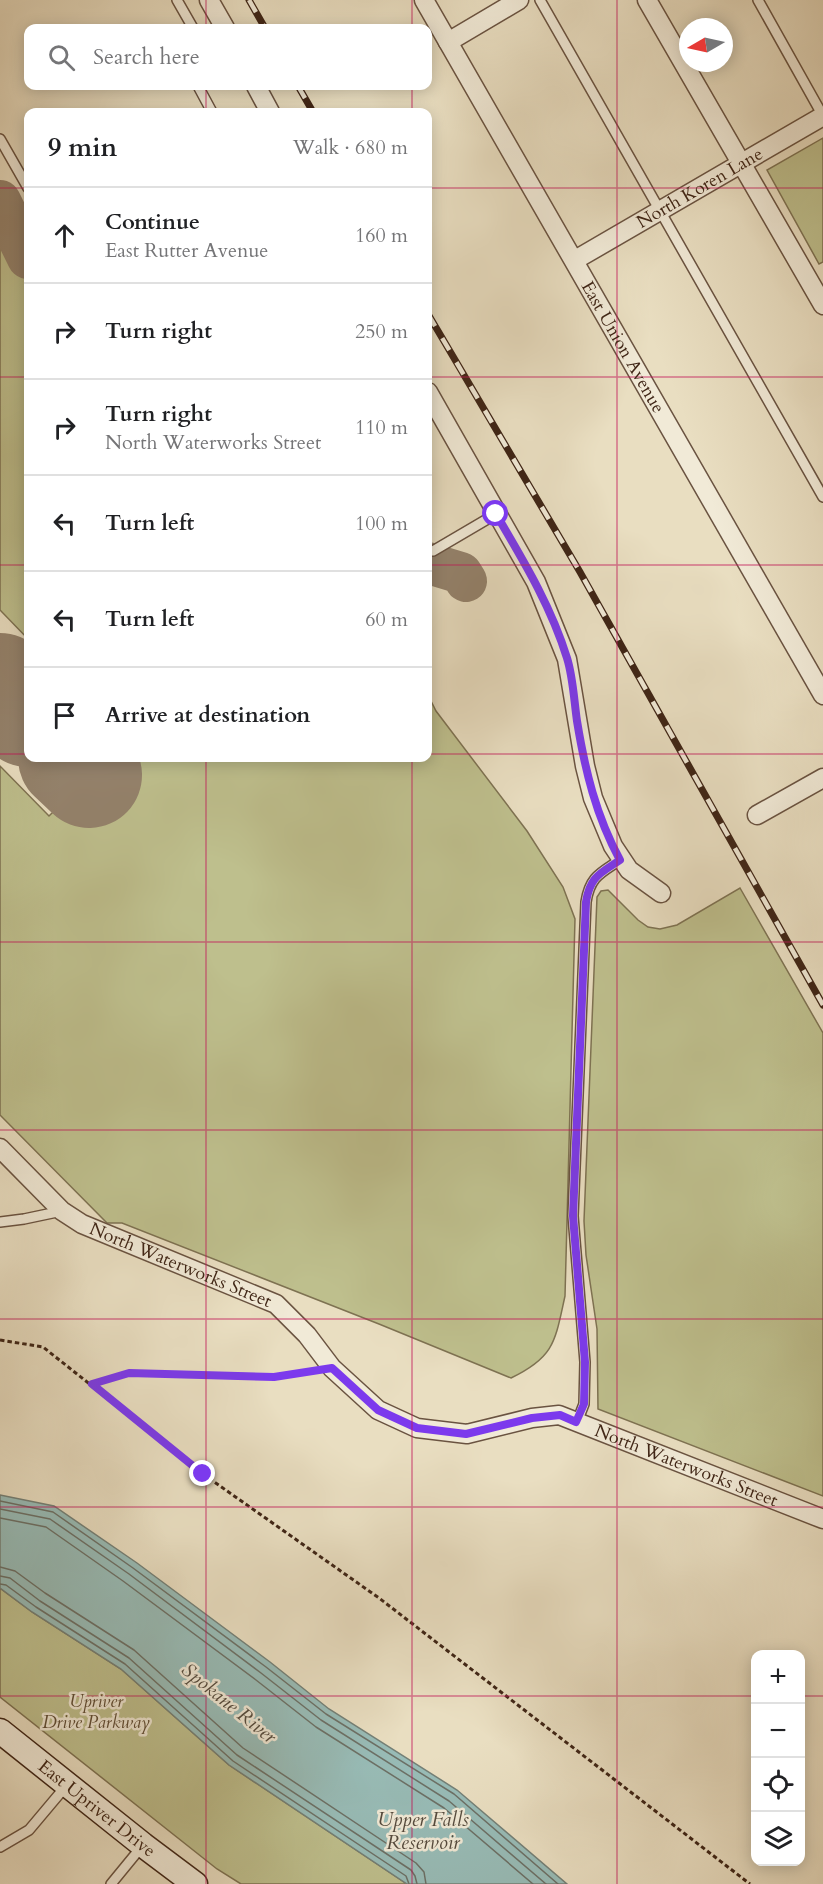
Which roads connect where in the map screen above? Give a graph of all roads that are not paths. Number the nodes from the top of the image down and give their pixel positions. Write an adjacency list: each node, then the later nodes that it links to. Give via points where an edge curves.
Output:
1 (177, 0): 8 (lane)
2 (209, 0): 9 (street)
3 (424, 0): 10 (street, East Union Avenue)
4 (519, 0): 10 (street)
5 (540, 0): 19 (lane)
6 (647, 0): 17 (street)
7 (758, 0): 15 (lane)
8 (191, 24)
9 (223, 24)
10 (448, 42): 20 (street, East Union Avenue)
11 (200, 90): 13 (lane)
12 (258, 90): 14 (street)
13 (210, 108)
14 (268, 108)
15 (823, 116): 17 (street, North Koren Lane)
16 (0, 140): 18 (lane)
17 (743, 163): 19 (street, North Koren Lane); 21 (street)
18 (24, 181)
19 (660, 212): 20 (street, North Koren Lane); 23 (lane)
20 (575, 260): 26 (street, East Union Avenue)
21 (823, 305)
22 (432, 399): 24 (street)
23 (823, 497)
24 (496, 514): 25 (lane); 29 (street, via 536,582 567,659 593,798)
25 (432, 551)
26 (823, 695)
27 (823, 778): 28 (street)
28 (757, 815)
29 (620, 860): 30 (street, via 640,880); 34 (lane, via 596,876 586,902 573,1216 584,1342 584,1404)
30 (661, 893)
31 (0, 1148): 32 (street, North Waterworks Street)
32 (62, 1211): 33 (lane); 34 (street, North Waterworks Street, via 82,1224 276,1304 332,1368 378,1410 417,1428 466,1434 532,1418 560,1415)
33 (0, 1222)
34 (576, 1422): 35 (street, North Waterworks Street)
35 (823, 1519)
36 (0, 1731): 37 (street, East Upriver Drive)
37 (67, 1785): 38 (street, East Upriver Drive); 39 (lane, via 28,1830)
38 (143, 1845): 40 (lane); 41 (street, East Upriver Drive)
39 (0, 1847)
40 (111, 1884)
41 (195, 1884)

